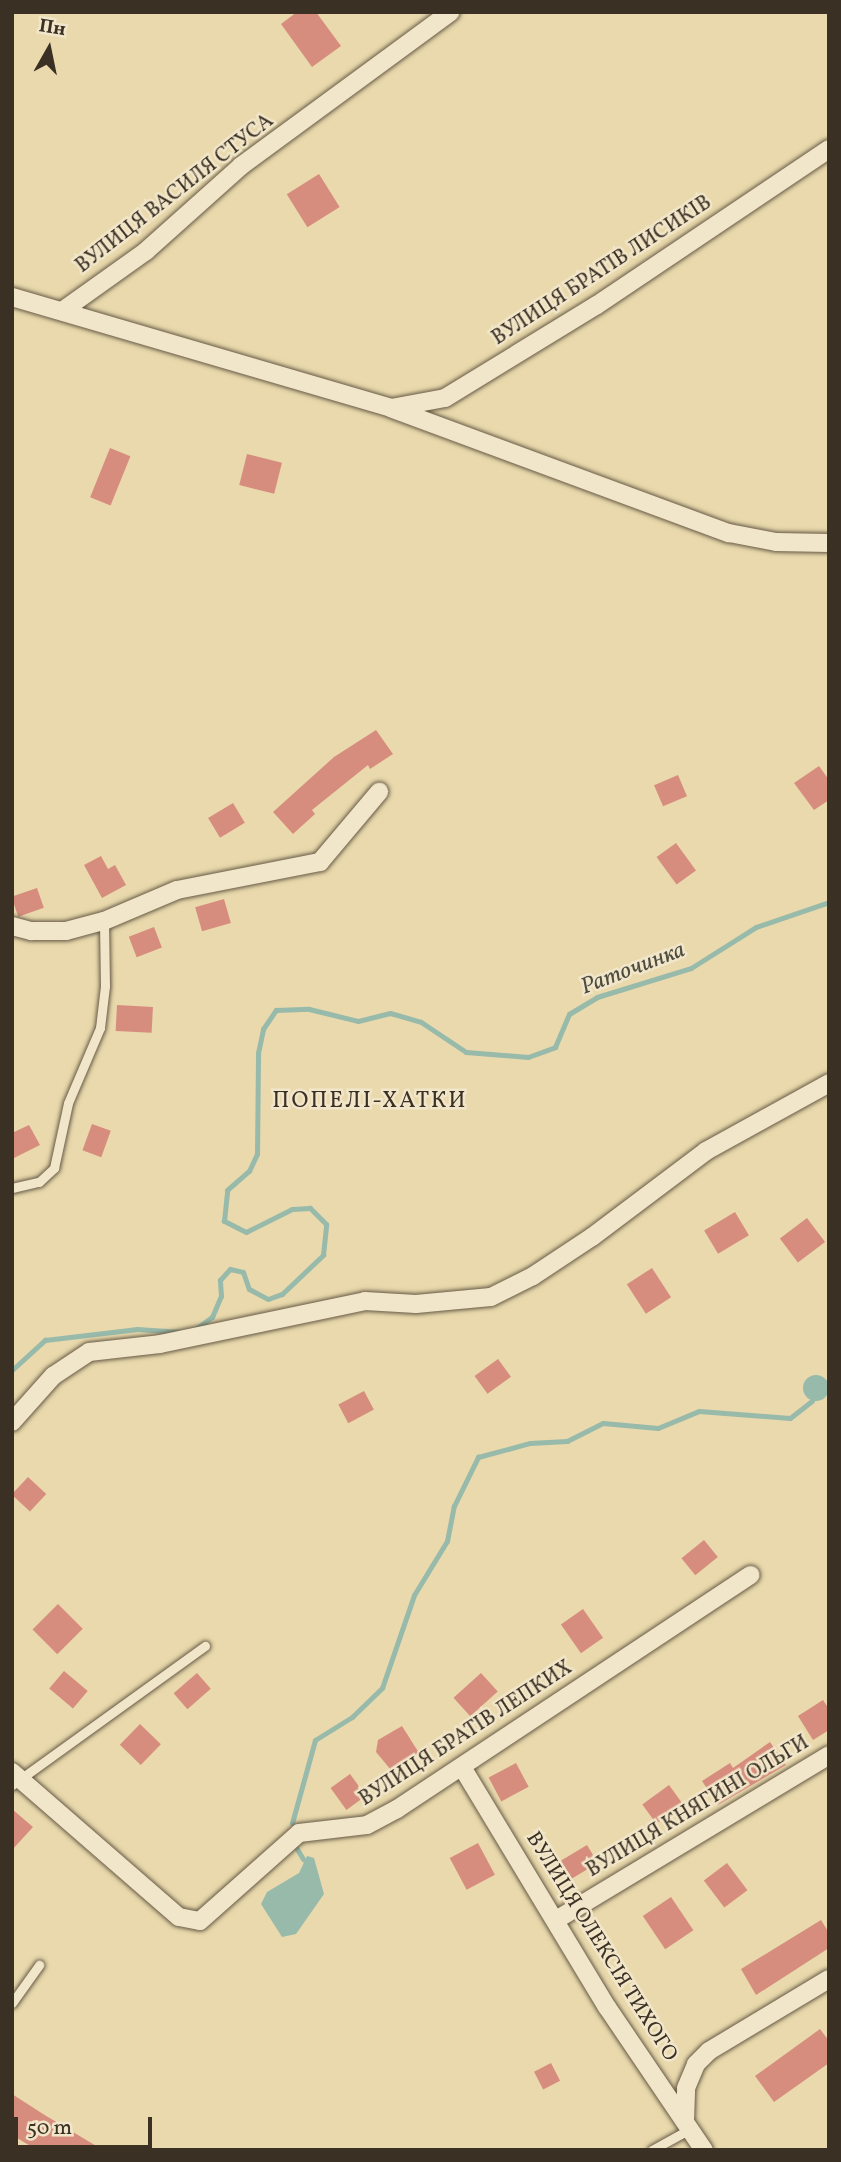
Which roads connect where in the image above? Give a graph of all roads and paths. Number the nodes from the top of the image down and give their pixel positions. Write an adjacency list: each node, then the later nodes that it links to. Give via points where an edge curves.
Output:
1 (451, 12): 4 (street, ВУЛИЦЯ ВАСИЛЯ СТУСА, via 241,166 146,251)
2 (829, 149): 5 (street, ВУЛИЦЯ БРАТІВ ЛИСИКІВ, via 597,304 445,398)
3 (12, 297): 4 (street, ВУЛИЦЯ БРАТІВ ЛИСИКІВ)
4 (61, 311): 5 (street, ВУЛИЦЯ БРАТІВ ЛИСИКІВ)
5 (391, 408): 6 (street, ВУЛИЦЯ БРАТІВ ЛИСИКІВ, via 729,533 776,542)
6 (829, 543)
7 (379, 792): 8 (street, via 320,862 177,890)
8 (104, 921): 9 (street, via 66,931 31,932); 11 (lane, via 100,1028 68,1102 54,1168 39,1182)
9 (12, 926)
10 (829, 1083): 12 (street, via 706,1152 573,1250 491,1297 416,1304 365,1301 160,1344 89,1353 53,1376)
11 (12, 1188)
12 (12, 1422)
13 (751, 1575): 16 (street, ВУЛИЦЯ БРАТІВ ЛЕПКИХ)
14 (205, 1646): 17 (lane)
15 (829, 1755): 18 (street, ВУЛИЦЯ КНЯГИНІ ОЛЬГИ)
16 (462, 1767): 17 (street, ВУЛИЦЯ БРАТІВ ЛЕПКИХ, via 367,1825 299,1833 200,1921 190,1922); 18 (street, ВУЛИЦЯ ОЛЕКСІЯ ТИХОГО)
17 (15, 1778)
18 (556, 1920): 22 (street, ВУЛИЦЯ ОЛЕКСІЯ ТИХОГО, via 607,2007)
19 (39, 1965): 21 (lane)
20 (829, 1979): 22 (street, via 709,2051 696,2064 686,2088)
21 (12, 2003)
22 (688, 2125): 23 (lane); 24 (street, ВУЛИЦЯ ОЛЕКСІЯ ТИХОГО)
23 (652, 2150)
24 (704, 2150)

